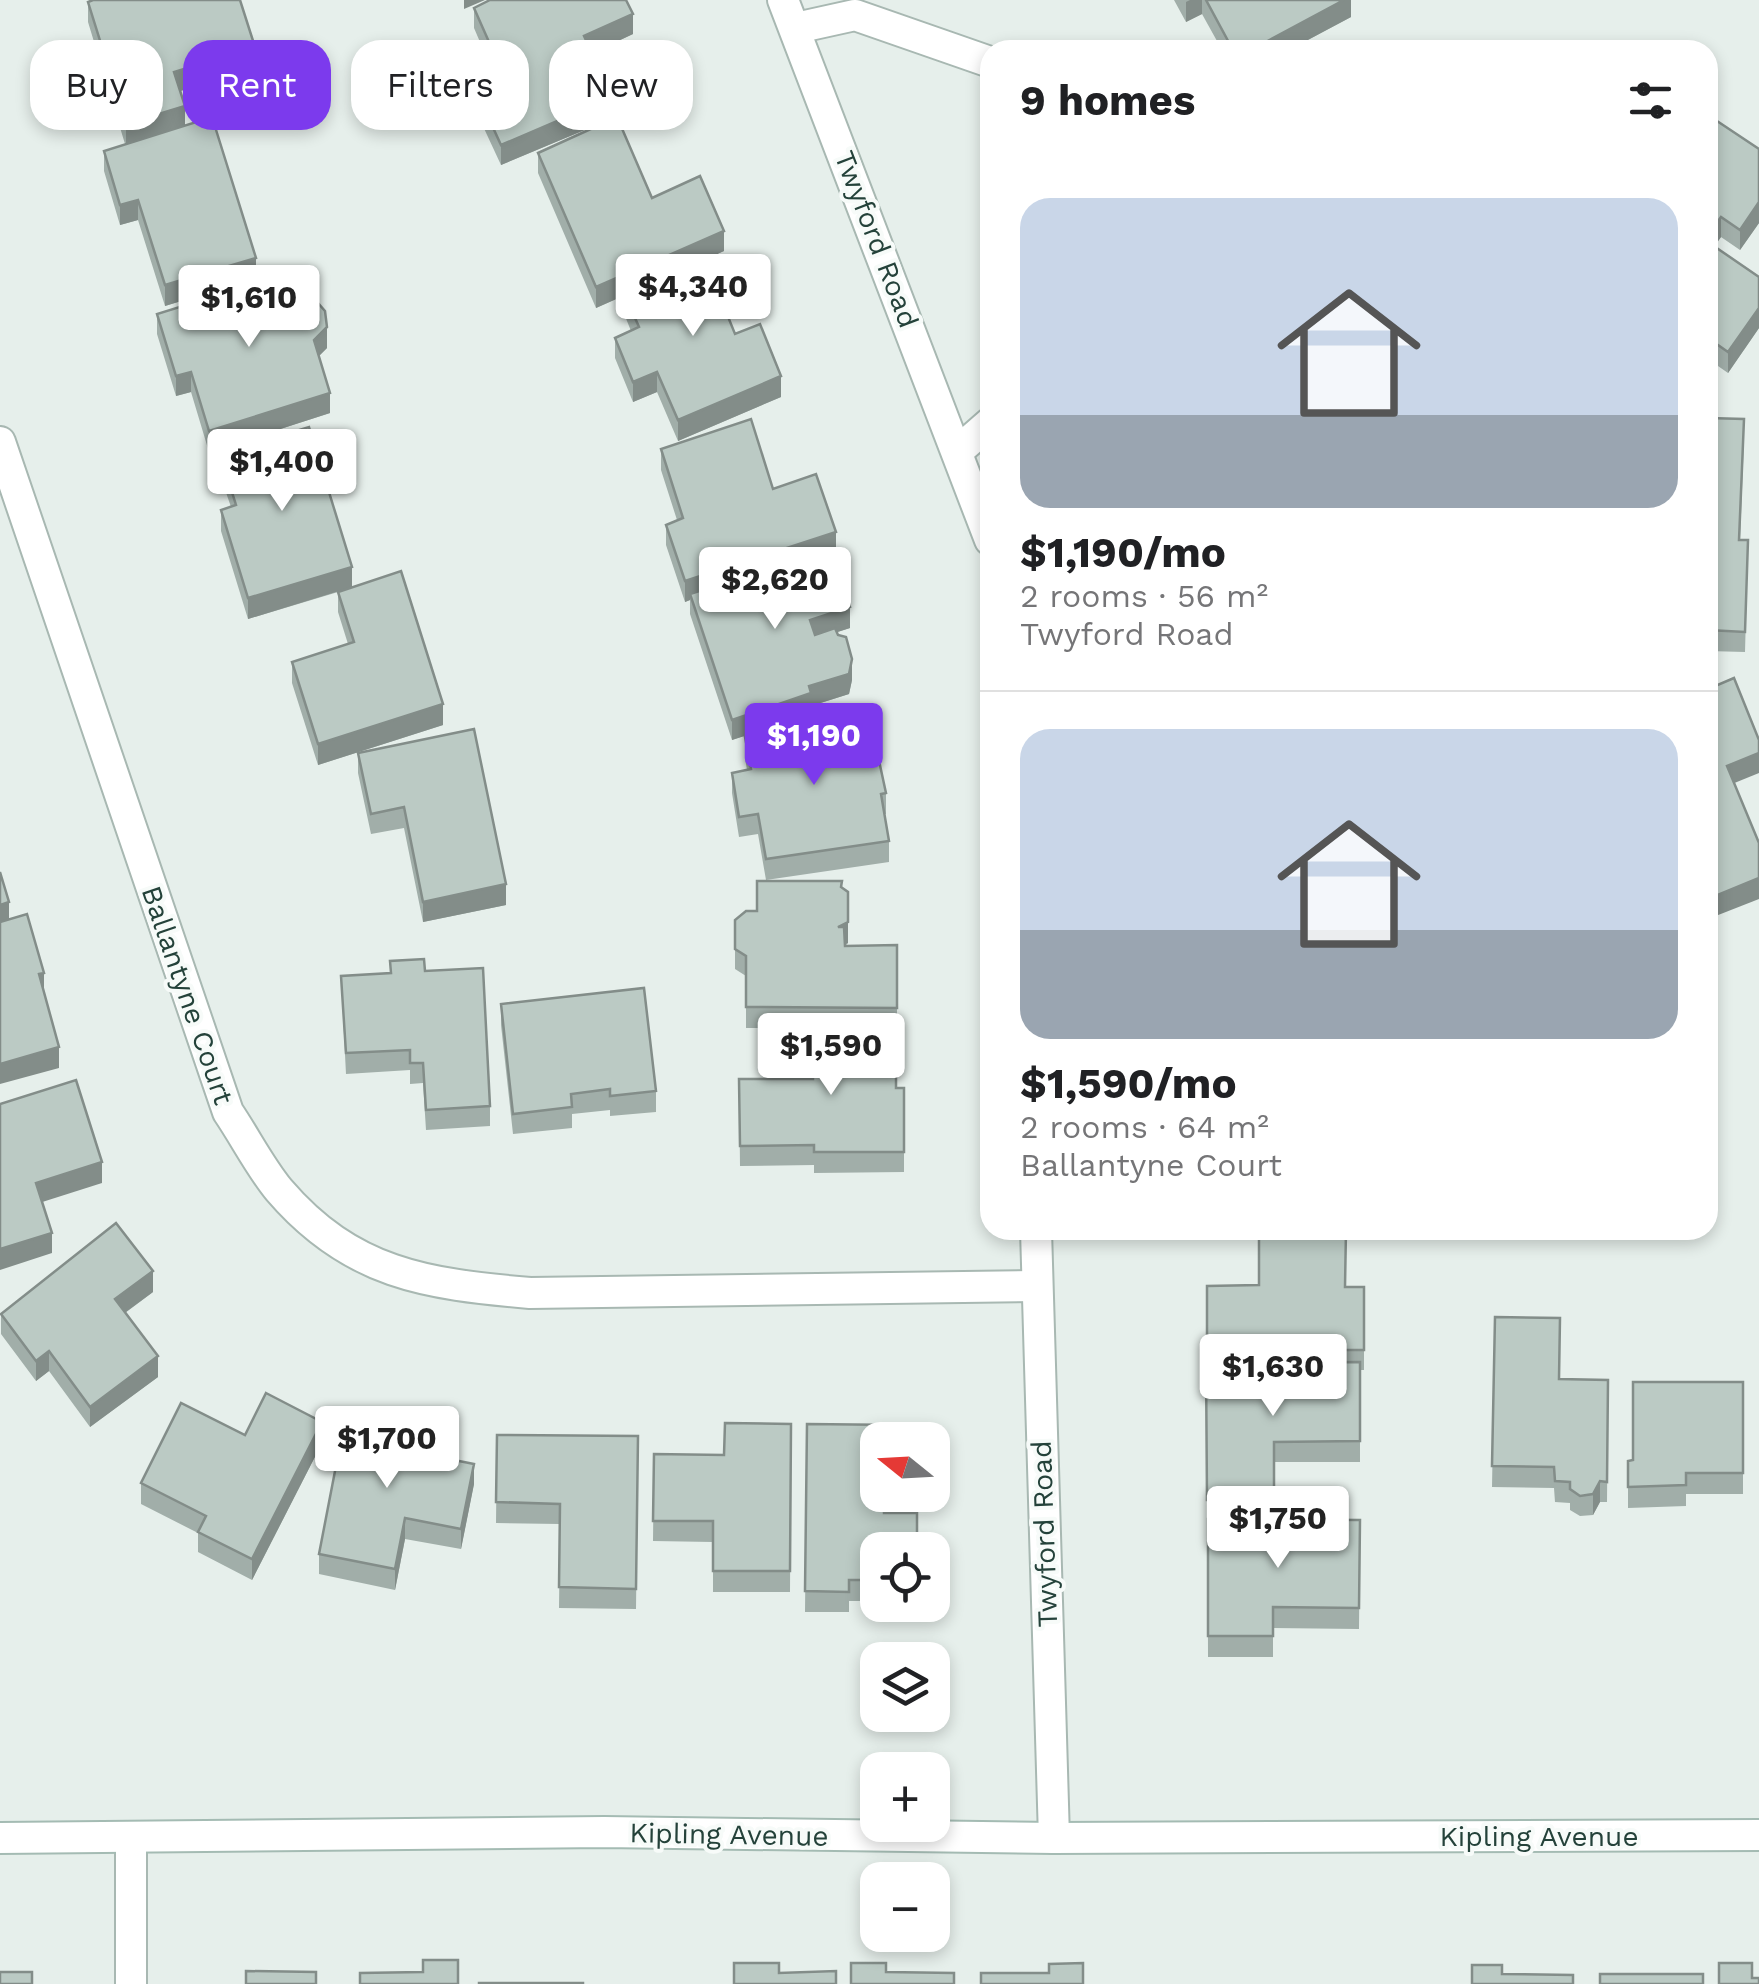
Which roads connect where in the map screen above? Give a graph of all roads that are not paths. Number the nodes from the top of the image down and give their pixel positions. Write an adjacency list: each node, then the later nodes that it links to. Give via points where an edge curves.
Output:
1 (789, 14): 2 (street, Twyford Road, via 855,15); 5 (street, Twyford Road)
2 (980, 59)
3 (980, 432): 5 (street)
4 (0, 442): 8 (street, Ballantyne Court, via 228,1112 279,1190 339,1245 398,1274 530,1293)
5 (958, 451): 6 (street, Twyford Road)
6 (980, 512)
7 (1036, 1240): 8 (street, Twyford Road)
8 (1036, 1286): 11 (street, Twyford Road)
9 (1759, 1835): 11 (street, Kipling Avenue)
10 (0, 1838): 12 (street, Kipling Avenue)
11 (1054, 1838): 12 (street, Kipling Avenue, via 604,1832)
12 (132, 1839): 13 (street)
13 (131, 1984)

